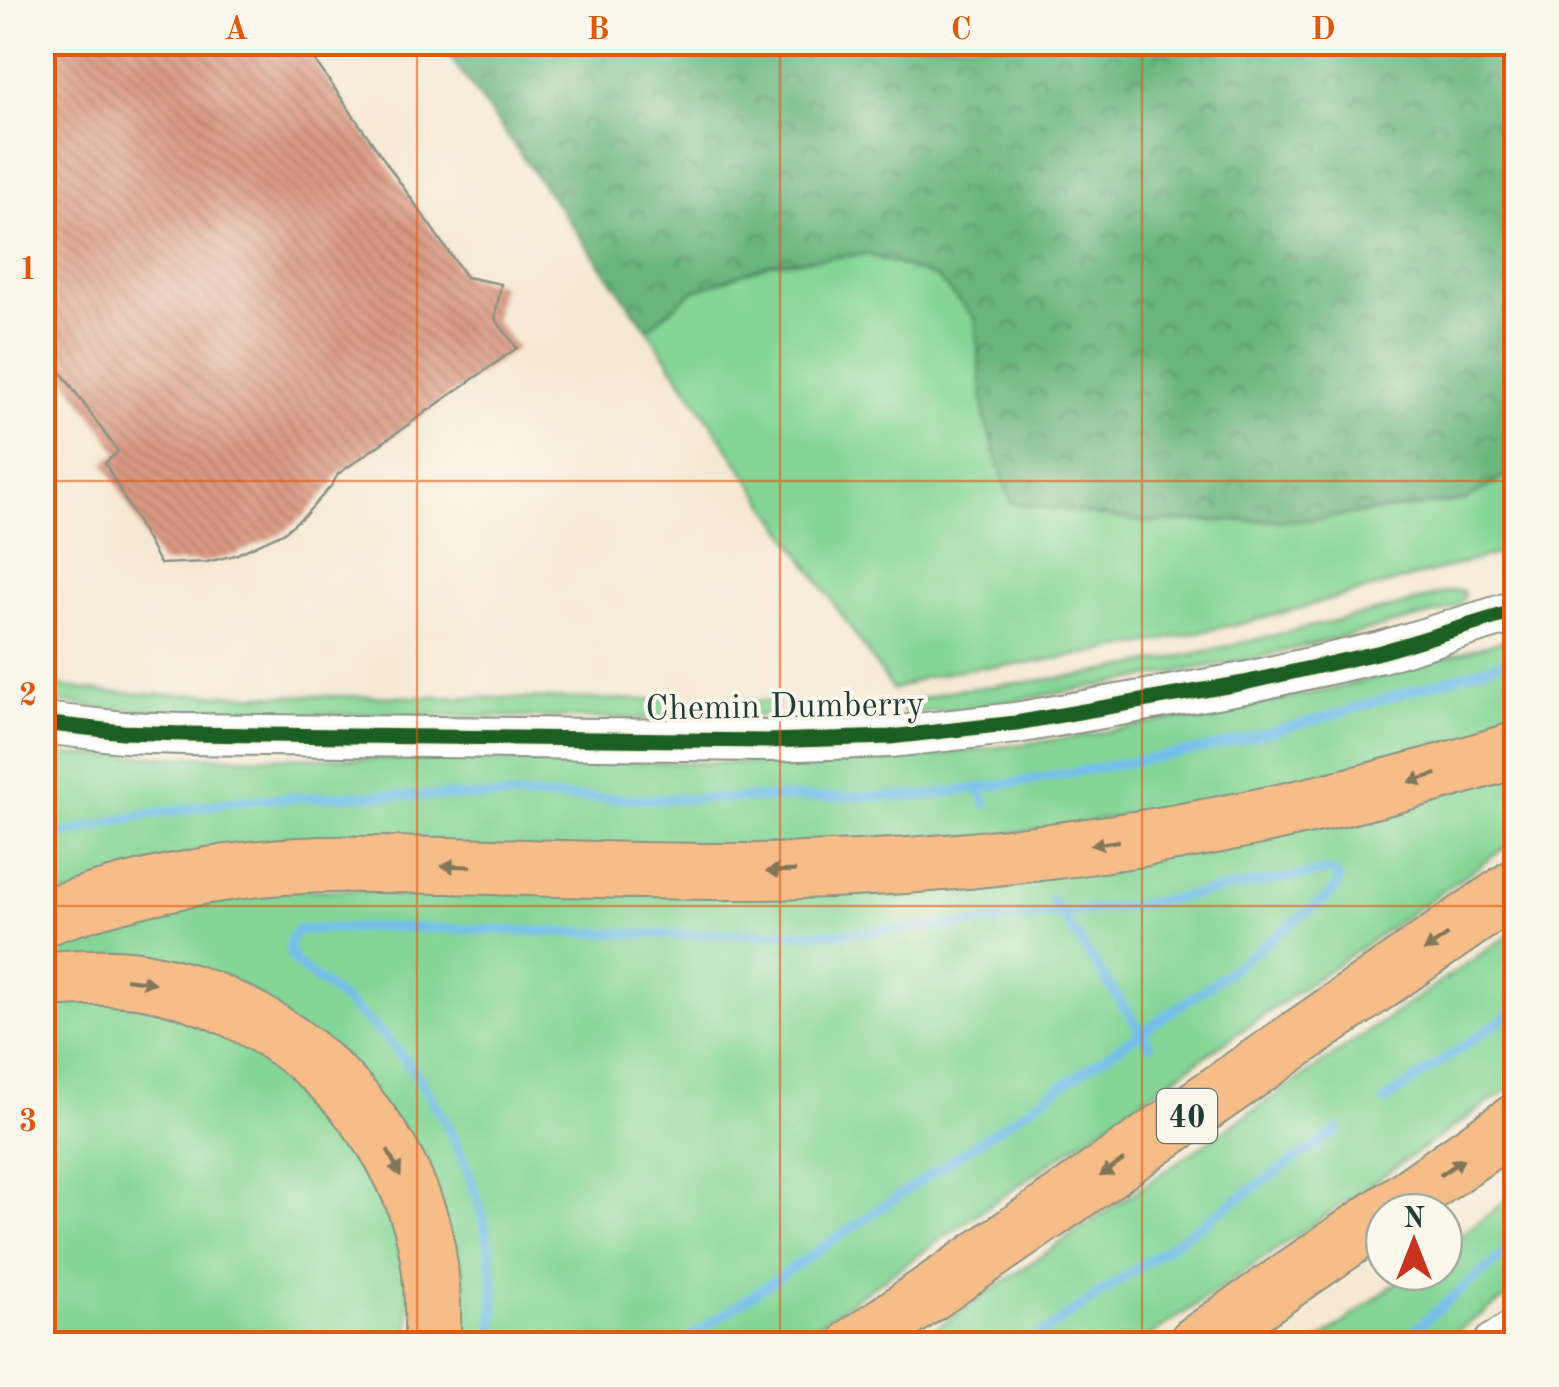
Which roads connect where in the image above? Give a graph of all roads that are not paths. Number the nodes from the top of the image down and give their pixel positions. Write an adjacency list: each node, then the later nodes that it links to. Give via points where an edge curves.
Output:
1 (1516, 611): 2 (street, Chemin Dumberry, via 1244,684 890,737 182,734)
2 (42, 722)
3 (1516, 750): 5 (highway, one-way to 5, via 1295,810 1035,854 787,871 301,866 142,889)
4 (1516, 887): 13 (highway, 40, one-way to 13)
5 (42, 918)
6 (42, 980): 12 (highway, one-way to 12, via 103,977 176,988 249,1017 315,1062 368,1118 408,1190 429,1262)
7 (1516, 1122): 8 (highway, one-way to 7)
8 (1415, 1192)
9 (1364, 1228): 10 (highway)
10 (1333, 1250): 14 (highway); 15 (highway)
11 (1516, 1329): 16 (street)
12 (432, 1344)
13 (857, 1344)
14 (1196, 1344)
15 (1237, 1344)
16 (1494, 1344)

